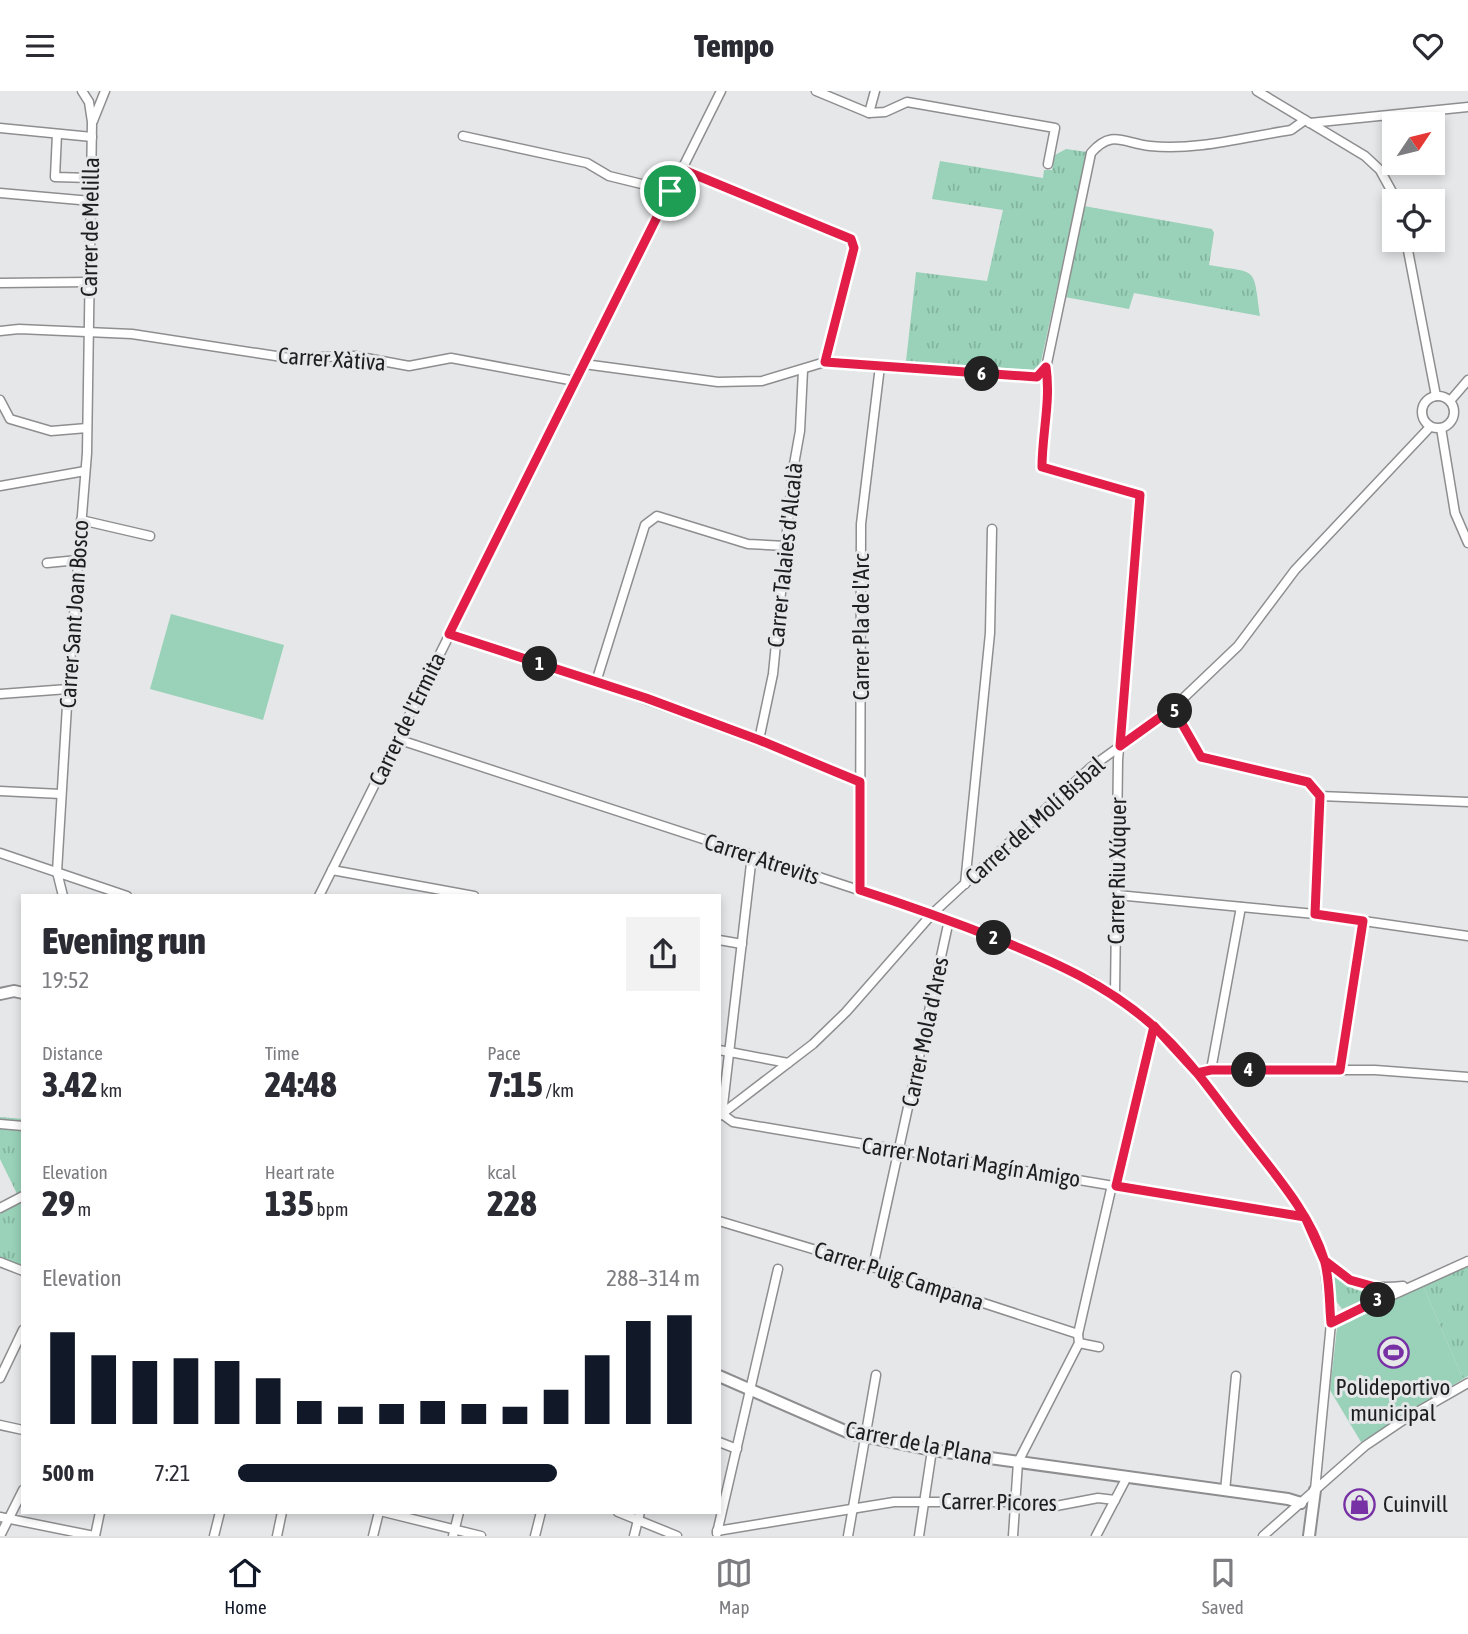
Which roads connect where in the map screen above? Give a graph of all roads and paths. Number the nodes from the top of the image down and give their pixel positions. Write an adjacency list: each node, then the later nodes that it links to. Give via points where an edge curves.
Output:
1 (82, 91): 10 (street)
2 (105, 91): 10 (street)
3 (721, 91): 16 (street, Carrer de l'Ermita)
4 (816, 91): 8 (street)
5 (875, 91): 8 (street)
6 (1257, 91): 9 (street)
7 (1468, 107): 9 (street)
8 (869, 113): 15 (street, via 907,102 1055,128)
9 (1308, 122): 18 (street, via 1365,156); 30 (street, via 1291,130 1178,147 1114,138 1100,142 1091,153)
10 (92, 123): 14 (street, Carrer de Melilla)
11 (0, 128): 12 (street)
12 (57, 134): 14 (street); 17 (street, via 55,177)
13 (463, 136): 19 (street, via 587,163 609,176)
14 (92, 137): 17 (street, Carrer de Melilla)
15 (1048, 164)
16 (681, 169): 19 (street, Carrer de l'Ermita); 27 (street, via 853,241)
17 (91, 178): 21 (street, Carrer de Melilla)
18 (1390, 189)
19 (670, 191): 28 (street, Carrer de l'Ermita)
20 (0, 193): 21 (street)
21 (91, 201): 23 (street, Carrer de Melilla)
22 (1408, 252): 34 (street)
23 (89, 282): 24 (street); 26 (street, Carrer de Melilla)
24 (0, 283)
25 (0, 331): 26 (street, Carrer Xàtiva)
26 (88, 331): 33 (street, Carrer Xàtiva, via 289,358 355,356 409,366 451,358); 38 (street, Carrer Sant Joan Bosco)
27 (825, 362): 29 (street); 31 (street)
28 (584, 364): 31 (street, via 718,382 762,381); 33 (street, Carrer de l'Ermita)
29 (880, 366): 30 (street, via 1037,377); 57 (street, Carrer Pla de l'Arc, via 861,524)
30 (1046, 367): 56 (street, Carrer Riu Xúquer, via 1042,467 1140,495)
31 (803, 370): 46 (street, Carrer Talaies d'Alcalà)
32 (1468, 380): 36 (street)
33 (575, 381): 49 (street, Carrer de l'Ermita)
34 (1436, 396): 36 (street); 37 (street, via 1422,406 1422,418)
35 (0, 401): 38 (street, via 9,419 51,431)
36 (1450, 401): 39 (street, via 1453,417)
37 (1430, 427): 39 (street); 53 (street, Carrer del Molí Bisbal, via 1295,570 1238,646)
38 (87, 428): 40 (street, Carrer Sant Joan Bosco)
39 (1441, 428): 45 (street, via 1455,513)
40 (85, 471): 41 (street); 42 (street, Carrer Sant Joan Bosco)
41 (0, 486)
42 (81, 520): 44 (street); 47 (street, Carrer Sant Joan Bosco)
43 (992, 529): 66 (street, via 990,633)
44 (150, 536)
45 (1468, 543)
46 (786, 546): 50 (street, via 748,544 657,516 645,525); 55 (street, Carrer Talaies d'Alcalà, via 773,674)
47 (78, 560): 48 (street); 51 (street, Carrer Sant Joan Bosco)
48 (47, 563)
49 (449, 634): 50 (street); 54 (street, Carrer de l'Ermita)
50 (596, 681): 55 (street)
51 (68, 689): 52 (street); 59 (street, Carrer Sant Joan Bosco)
52 (0, 694)
53 (1173, 708): 56 (street, Carrer del Molí Bisbal); 60 (street, via 1201,757 1308,782)
54 (397, 739): 63 (street, Carrer Atrevits); 64 (street, Carrer de l'Ermita)
55 (759, 740): 57 (street)
56 (1120, 746): 66 (street, Carrer del Molí Bisbal, via 1090,768); 72 (street, Carrer Riu Xúquer)
57 (860, 782): 67 (street, Carrer Pla de l'Arc)
58 (0, 791): 59 (street)
59 (61, 794): 65 (street, Carrer Sant Joan Bosco)
60 (1320, 796): 61 (street); 75 (street)
61 (1468, 802)
62 (0, 853): 65 (street)
63 (752, 855): 67 (street, Carrer Atrevits); 80 (street)
64 (332, 870): 70 (street, Carrer de l'Ermita); 71 (street)
65 (57, 873): 68 (street, Carrer Sant Joan Bosco); 69 (street)
66 (965, 884): 74 (street, Carrer del Molí Bisbal)
67 (860, 890): 74 (street, Carrer Atrevits)
68 (62, 894)
69 (121, 894)
70 (320, 894)
71 (458, 894)
72 (1116, 895): 73 (street); 83 (street, Carrer Riu Xúquer)
73 (1241, 907): 75 (street); 88 (street)
74 (932, 913): 76 (street, Carrer Atrevits); 87 (street, Carrer del Molí Bisbal, via 846,1012)
75 (1315, 914): 77 (street)
76 (949, 920): 83 (street, Carrer Atrevits, via 1047,960); 95 (street, Carrer Mola d'Ares)
77 (1363, 921): 78 (street); 89 (street)
78 (1468, 936)
79 (721, 940): 80 (street)
80 (742, 944): 86 (street)
81 (21, 993): 82 (main road)
82 (0, 994)
83 (1115, 995): 84 (street, Carrer Atrevits)
84 (1154, 1026): 90 (street, Carrer Atrevits); 96 (street)
85 (721, 1050): 86 (street)
86 (729, 1052): 87 (street); 92 (street)
87 (788, 1063): 92 (street, Carrer del Molí Bisbal)
88 (1211, 1070): 89 (street); 90 (street)
89 (1340, 1070): 91 (street)
90 (1197, 1073): 99 (street, Carrer Atrevits)
91 (1468, 1077)
92 (721, 1115): 95 (street, Carrer Notari Magín Amigo, via 733,1122)
93 (0, 1125): 94 (street)
94 (21, 1126)
95 (899, 1150): 96 (street, Carrer Notari Magín Amigo); 104 (street, Carrer Mola d'Ares)
96 (1114, 1186): 99 (street, Carrer Notari Magín Amigo); 112 (street)
97 (21, 1197): 98 (street)
98 (0, 1207)
99 (1305, 1217): 101 (street, Carrer Atrevits)
100 (721, 1222): 104 (street, Carrer Puig Campana)
101 (1324, 1260): 108 (street, via 1350,1280); 110 (street)
102 (1468, 1261): 107 (street)
103 (0, 1262): 106 (street)
104 (873, 1267): 112 (street, Carrer Puig Campana)
105 (778, 1269): 119 (street)
106 (21, 1270)
107 (1410, 1286): 108 (street); 109 (street)
108 (1379, 1288): 109 (street)
109 (1378, 1300): 110 (street)
110 (1331, 1323): 129 (street)
111 (21, 1334): 117 (street)
112 (1078, 1339): 113 (street, Carrer Puig Campana); 126 (street)
113 (1099, 1347)
114 (876, 1375): 122 (street)
115 (721, 1376): 119 (main road, Carrer de la Plana)
116 (1236, 1376): 128 (street)
117 (0, 1378)
118 (1468, 1383): 129 (street, via 1405,1419)
119 (751, 1389): 122 (main road, Carrer de la Plana); 124 (street)
120 (0, 1425): 121 (street)
121 (21, 1430)
122 (865, 1437): 125 (main road, Carrer de la Plana); 135 (street)
123 (721, 1443): 124 (street)
124 (737, 1449): 146 (street)
125 (932, 1450): 126 (main road, Carrer de la Plana); 132 (street)
126 (1018, 1462): 127 (main road, Carrer de la Plana); 133 (street)
127 (1128, 1477): 128 (main road, Carrer de la Plana); 131 (street)
128 (1225, 1490): 134 (main road, Carrer de la Plana)
129 (1315, 1490): 134 (street); 161 (main road)
130 (21, 1493): 144 (street)
131 (1115, 1500): 133 (street, Carrer Picores, via 1098,1498 1056,1506); 159 (street)
132 (924, 1501): 133 (street, Carrer Picores); 135 (street, Carrer Picores); 157 (street)
133 (1015, 1502): 158 (street)
134 (1301, 1503): 160 (street)
135 (853, 1510): 146 (street, Carrer Picores); 156 (street)
136 (100, 1514): 148 (street)
137 (220, 1514): 149 (street)
138 (282, 1514): 150 (street)
139 (381, 1514): 151 (street)
140 (389, 1514): 145 (street)
141 (459, 1514): 145 (street)
142 (540, 1514): 153 (street)
143 (639, 1516): 154 (street); 155 (street)
144 (4, 1518): 147 (street); 148 (street)
145 (454, 1533): 152 (street)
146 (717, 1534)
147 (0, 1536)
148 (94, 1536)
149 (214, 1536)
150 (276, 1536)
151 (373, 1536)
152 (481, 1536)
153 (535, 1536)
154 (634, 1536)
155 (677, 1536)
156 (848, 1536)
157 (919, 1536)
158 (1013, 1536)
159 (1096, 1536)
160 (1263, 1536)
161 (1309, 1536)

